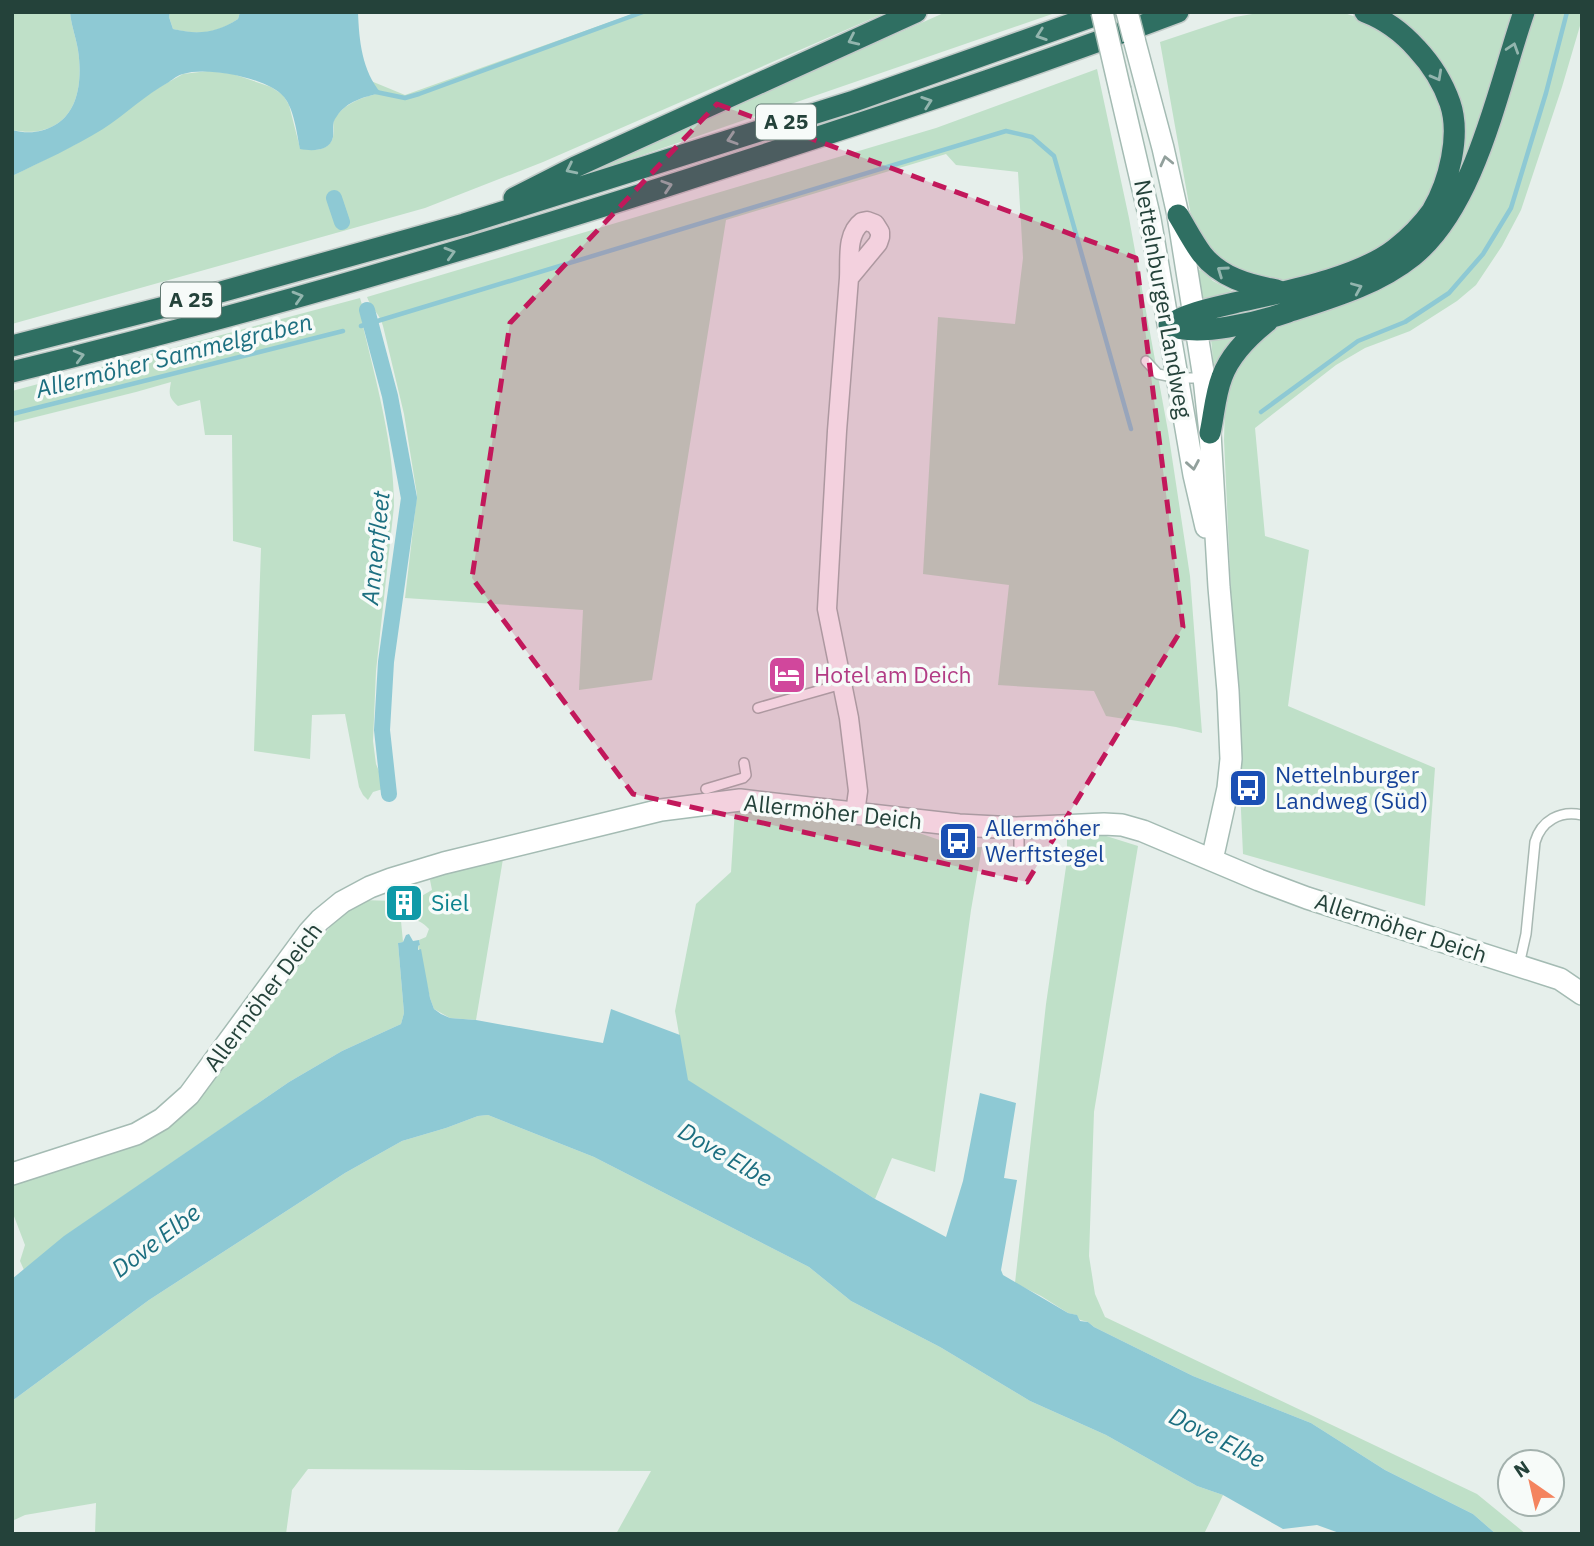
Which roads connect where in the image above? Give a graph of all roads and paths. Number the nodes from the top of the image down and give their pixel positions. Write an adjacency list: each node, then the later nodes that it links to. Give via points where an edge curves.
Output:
1 (916, 12): 8 (highway, one-way to 8, via 575,167)
2 (1103, 12): 8 (highway, A 25, one-way to 8, via 854,101); 13 (street, Nettelnburger Landweg, bridge)
3 (1127, 12): 7 (street, Nettelnburger Landweg, one-way to 3, bridge)
4 (1178, 12): 16 (highway, A 25, one-way to 4, via 336,286 586,212 862,124)
5 (1365, 12): 10 (highway, one-way to 10, via 1392,25 1411,42 1441,83 1453,124 1448,174 1432,211 1393,250 1363,267)
6 (1524, 12): 11 (highway, one-way to 6, via 1365,284 1426,245 1467,182)
7 (1178, 215): 10 (highway, one-way to 7, via 1228,276 1202,255); 12 (street, Nettelnburger Landweg)
8 (464, 224): 14 (highway, A 25)
9 (849, 278): 21 (street, via 827,609)
10 (1286, 291): 12 (highway, via 1218,307)
11 (1273, 318): 12 (highway, via 1243,324); 18 (highway, via 1239,349)
12 (1195, 322): 13 (highway, via 1186,331); 18 (street, Nettelnburger Landweg)
13 (1169, 325): 17 (street, Nettelnburger Landweg)
14 (12, 346)
15 (1146, 361): 17 (lane, via 1158,374)
16 (12, 372)
17 (1178, 378): 18 (lane); 20 (street, Nettelnburger Landweg, one-way to 20)
18 (1219, 379): 19 (highway)
19 (1210, 433): 20 (street, Nettelnburger Landweg)
20 (1219, 587): 29 (street, Nettelnburger Landweg, via 1231,759)
21 (842, 684): 22 (lane); 25 (street, via 858,791)
22 (758, 708)
23 (744, 763): 24 (lane, via 743,778)
24 (706, 789)
25 (856, 813): 27 (street, Allermöher Deich); 32 (street, Allermöher Deich, via 740,800 661,810 444,863 370,887 331,911 309,932 178,1107 136,1134)
26 (1582, 815): 30 (lane, via 1572,812 1554,817 1538,833)
27 (1020, 828): 28 (lane); 29 (street, Allermöher Deich, via 1122,825)
28 (1019, 854)
29 (1212, 860): 30 (street, Allermöher Deich, via 1307,898)
30 (1519, 965): 31 (street, Allermöher Deich, via 1560,979)
31 (1582, 994)
32 (12, 1174)

